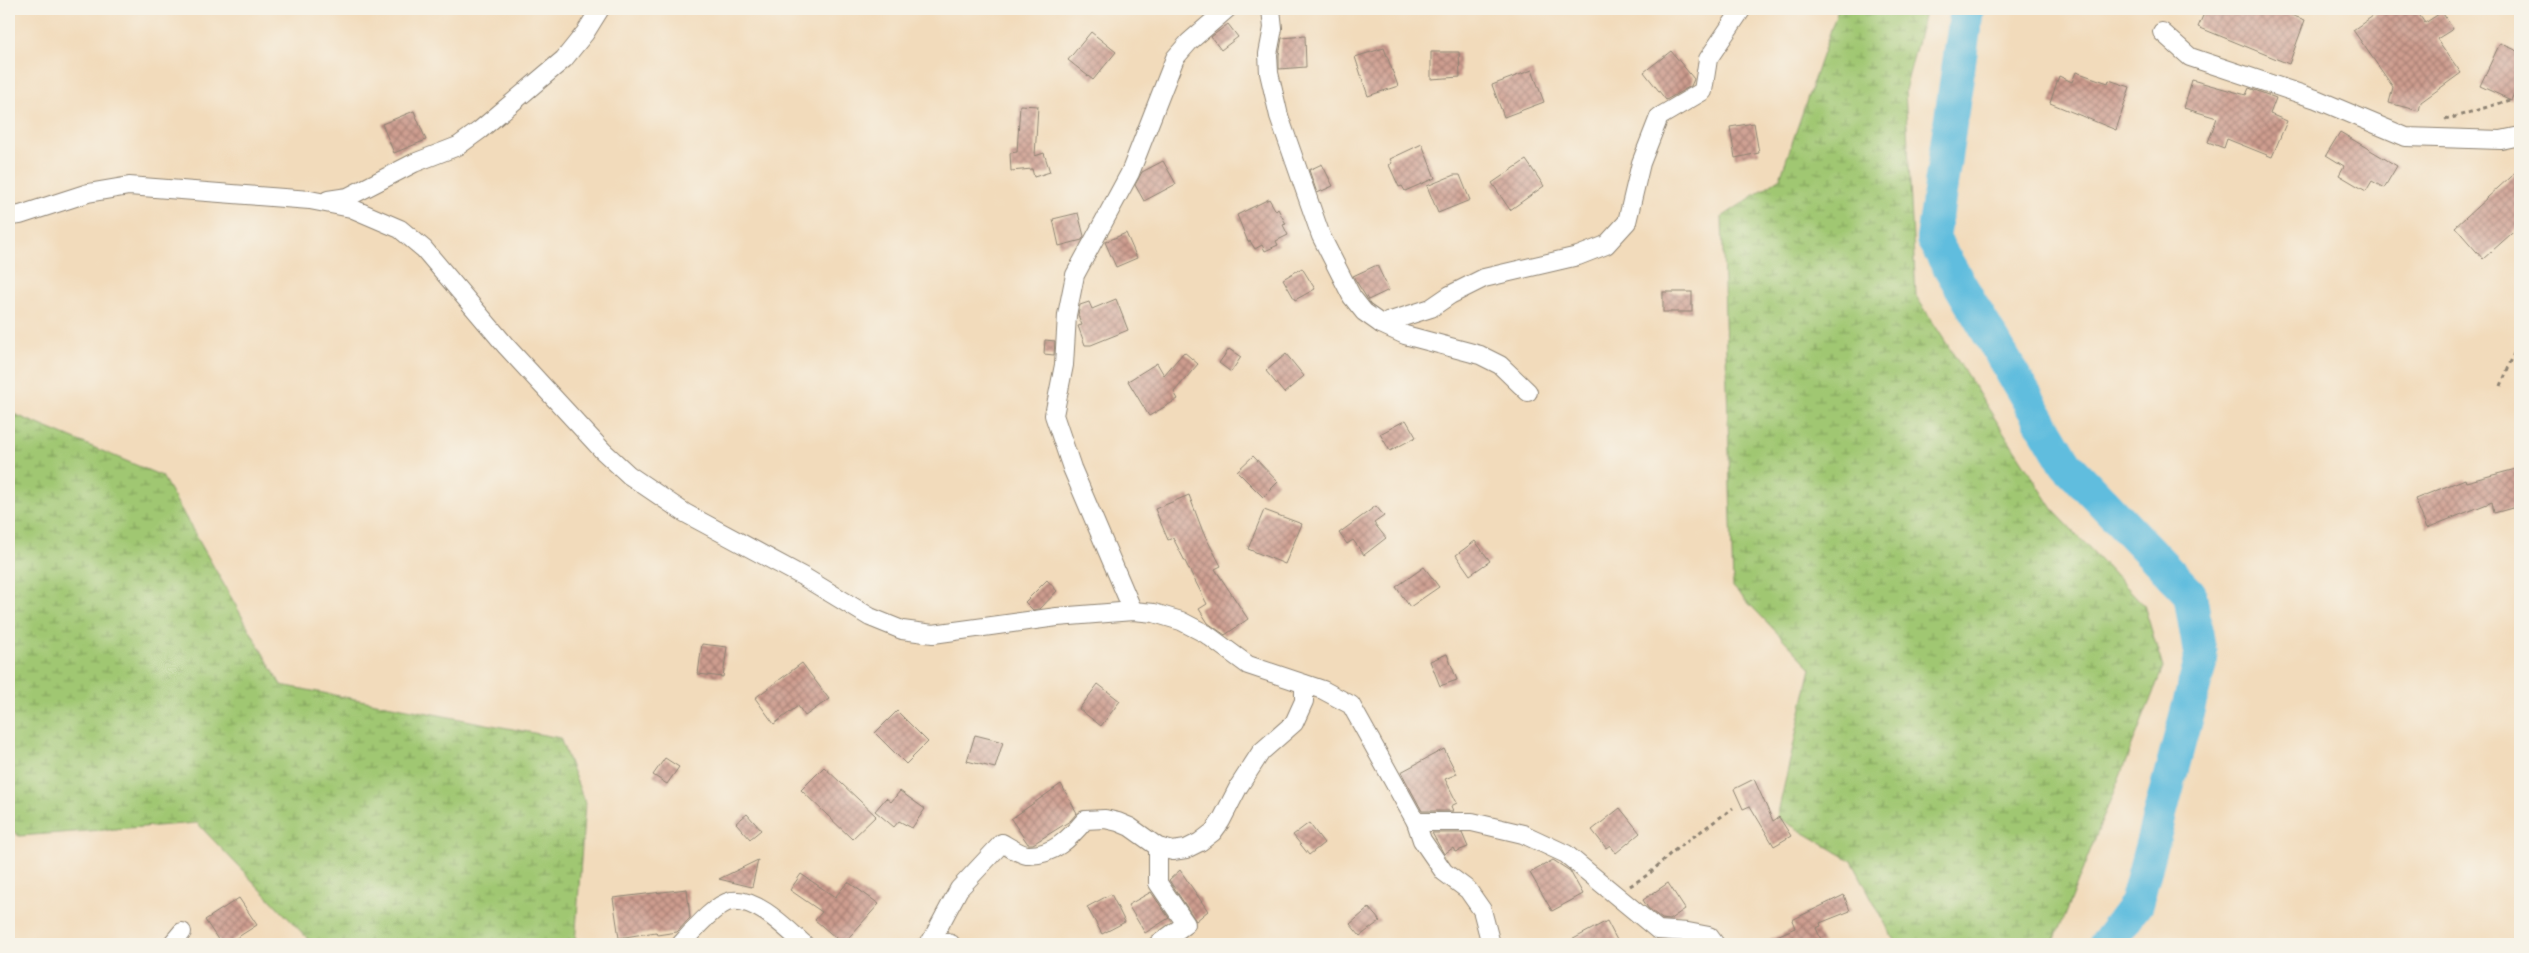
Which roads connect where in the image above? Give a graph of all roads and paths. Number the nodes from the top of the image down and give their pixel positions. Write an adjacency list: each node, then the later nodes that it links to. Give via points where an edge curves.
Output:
1 (600, 9): 9 (street, via 564,59 488,125 458,146 414,163 348,197)
2 (1227, 9): 15 (street, via 1175,58 1130,173 1075,275 1068,315 1064,365 1054,416 1072,468)
3 (1271, 9): 11 (street, via 1273,28 1268,54 1269,73 1279,116 1304,190 1321,236 1352,297)
4 (1742, 9): 11 (street, via 1708,59 1703,91 1659,117 1641,163 1627,222 1606,246 1578,256 1484,278 1431,308)
5 (2162, 32): 8 (street, via 2190,57 2316,99 2406,137 2501,140)
6 (2520, 97): 7 (path, via 2470,110)
7 (2437, 123)
8 (2520, 136)
9 (310, 200): 10 (street, via 129,186 88,193); 15 (street, via 351,208 400,229 424,249 506,346 629,475 685,513 804,577 870,617 902,630 934,634 1057,617)
10 (9, 216)
11 (1380, 324): 14 (street, via 1405,335 1480,355 1500,365)
12 (2520, 338): 13 (path)
13 (2501, 386)
14 (1528, 392)
15 (1133, 611): 16 (street, via 1181,621 1206,634 1248,665)
16 (1304, 684): 18 (street, via 1351,705); 19 (street, via 1304,701 1294,723 1262,752 1212,832 1186,849 1173,851)
17 (1732, 808): 20 (path, via 1672,853 1650,874)
18 (1416, 822): 20 (street, via 1472,822 1523,834 1566,854); 26 (street, via 1422,840 1444,872 1468,890 1482,910)
19 (1158, 847): 23 (street, via 1130,827 1105,819 1085,820 1069,840 1054,849 1026,855 1002,843 959,888); 25 (street, via 1158,883 1186,924)
20 (1614, 894): 27 (street, via 1658,930 1709,936)
21 (681, 944): 22 (street, via 702,922 730,901 743,902 762,910)
22 (804, 944)
23 (929, 944): 24 (street, via 940,941)
24 (951, 944)
25 (1158, 944)
26 (1491, 944)
27 (1715, 944)

